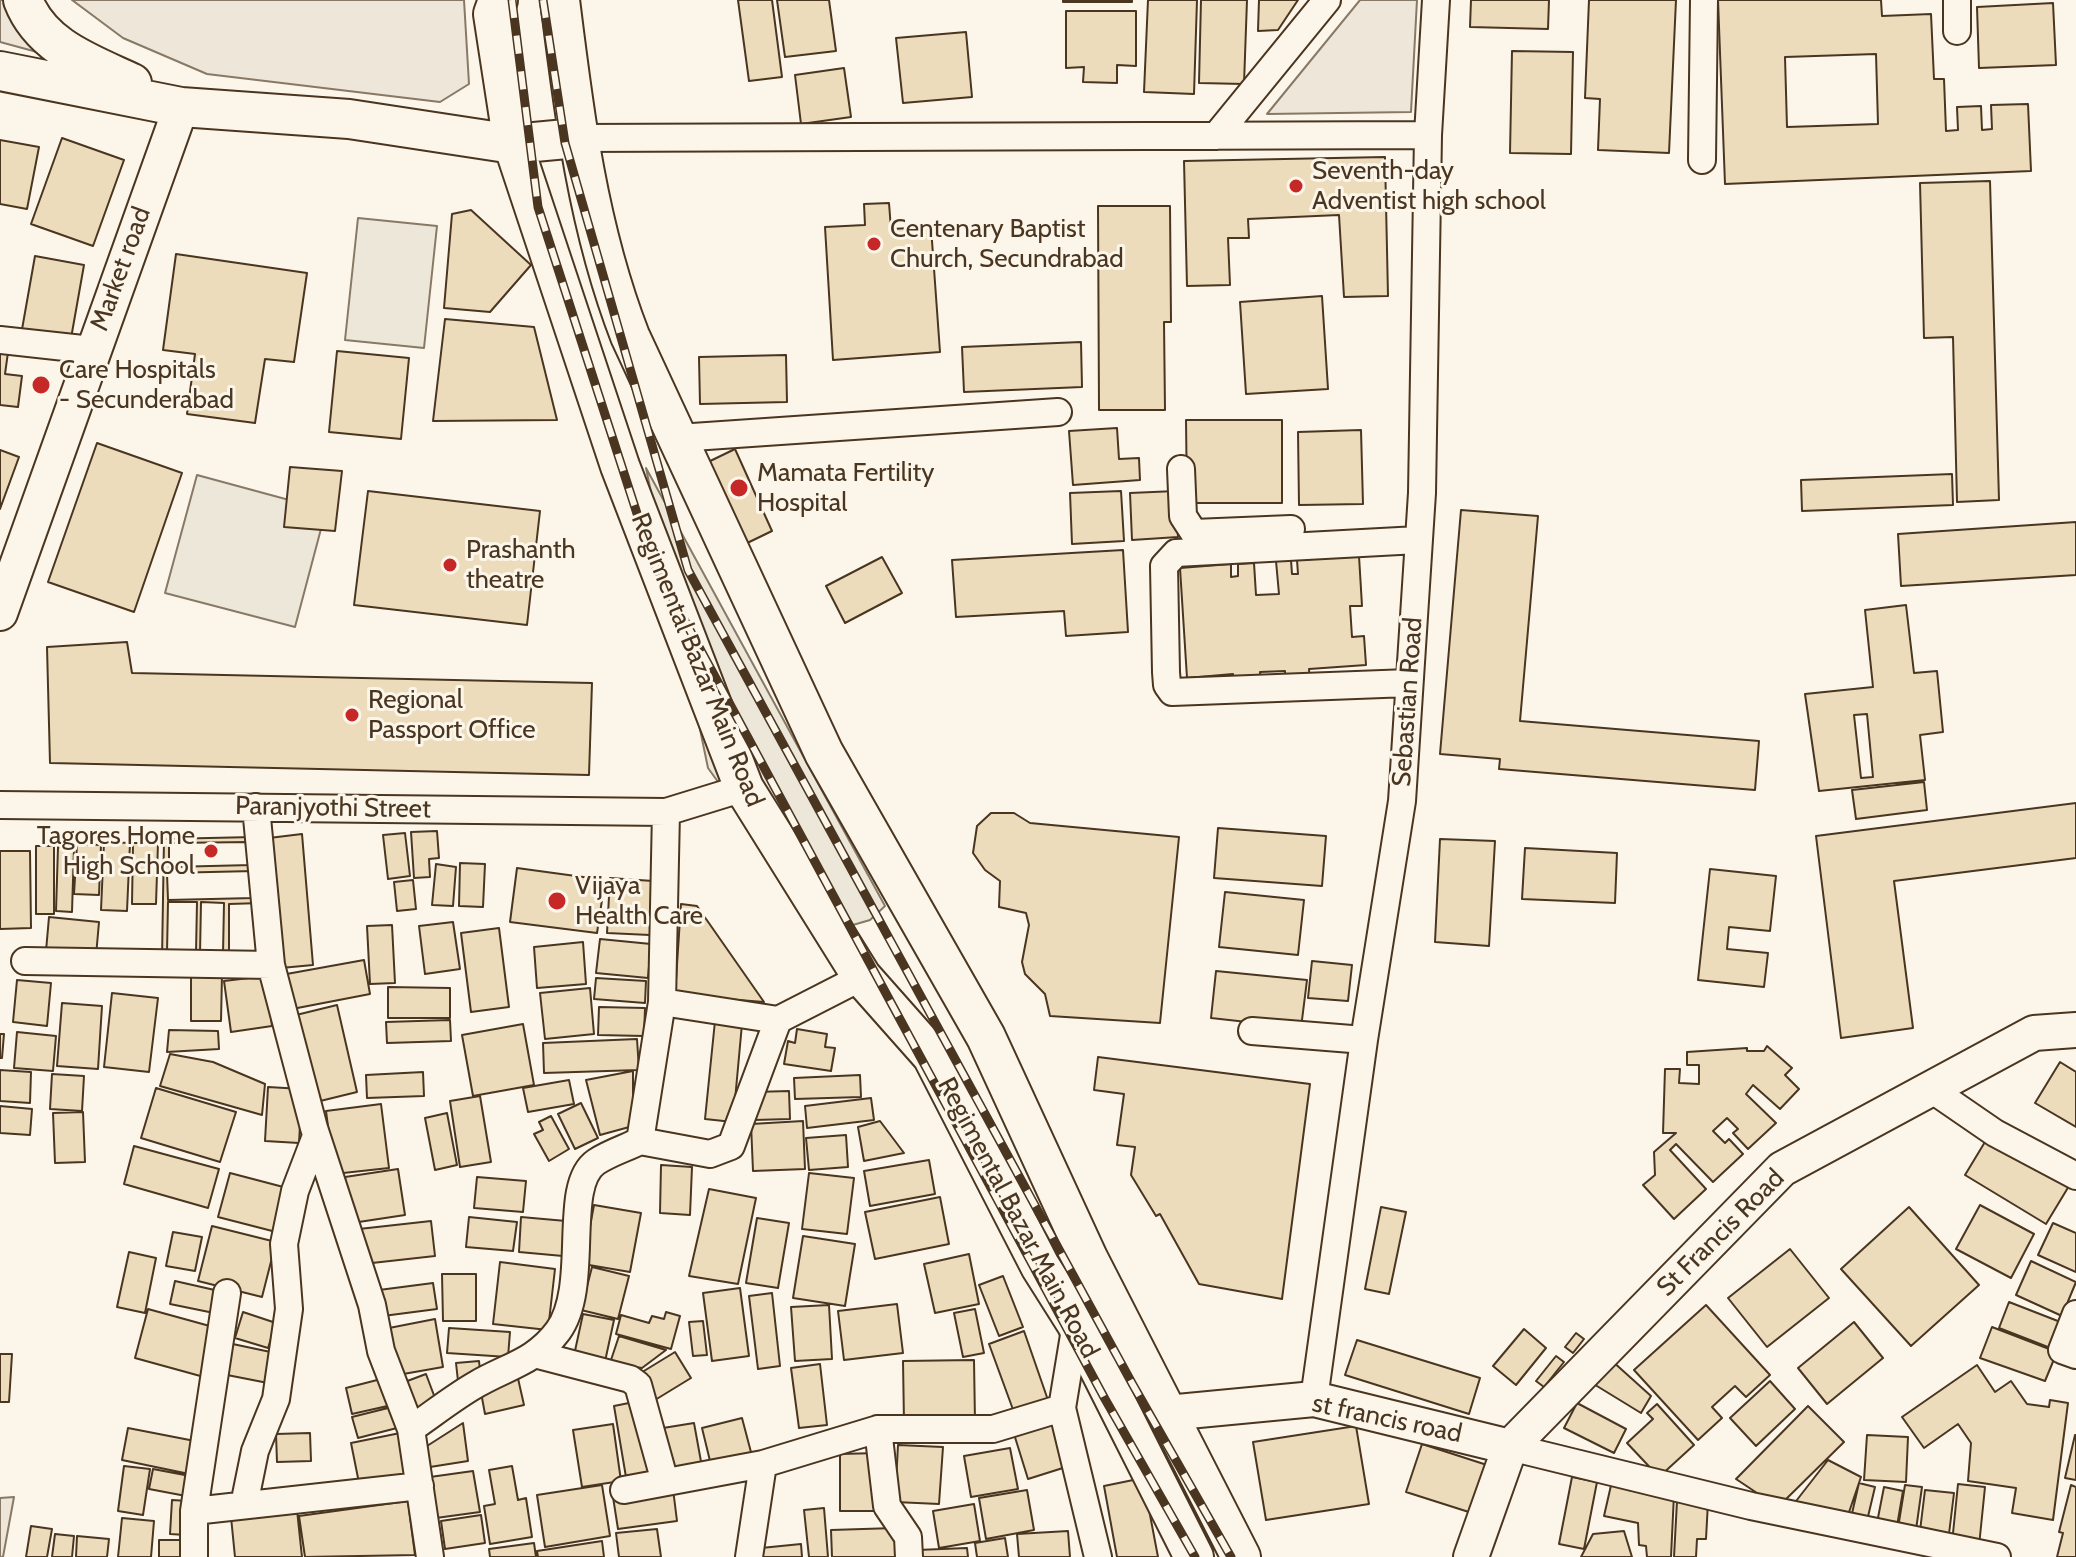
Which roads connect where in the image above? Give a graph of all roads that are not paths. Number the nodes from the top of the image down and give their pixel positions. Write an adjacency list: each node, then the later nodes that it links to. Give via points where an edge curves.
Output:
1 (23, 0): 10 (main road, via 59,49)
2 (498, 0): 14 (main road, Regimental Bazar Main Road, via 493,14)
3 (560, 0): 13 (main road, Regimental Bazar Main Road)
4 (1327, 0): 12 (street)
5 (1436, 0): 11 (street, Sebastian Road)
6 (1704, 0): 15 (street)
7 (1957, 0): 8 (street)
8 (1957, 31)
9 (0, 71): 10 (main road)
10 (181, 107): 14 (main road, via 349,119); 17 (street, Market road)
11 (1428, 135): 12 (street); 21 (street, Sebastian Road)
12 (1216, 136): 13 (street)
13 (577, 138): 14 (main road); 19 (main road, Regimental Bazar Main Road, via 613,291)
14 (513, 144): 24 (main road, Regimental Bazar Main Road, via 620,466)
15 (1702, 160)
16 (0, 340): 17 (street)
17 (92, 350): 22 (street, Market road)
18 (1058, 412): 19 (street)
19 (678, 438): 40 (main road, Regimental Bazar Main Road, via 824,753 986,1037)
20 (1181, 469): 21 (street, via 1183,516 1194,533)
21 (1419, 532): 23 (street, Sebastian Road); 23 (street, via 1176,553 1164,566 1166,672 1172,692)
22 (0, 613)
23 (1409, 683): 35 (street, Sebastian Road, via 1402,801)
24 (744, 788): 27 (street, Paranjyothi Street); 30 (main road, Regimental Bazar Main Road)
25 (0, 805): 26 (street, Paranjyothi Street)
26 (256, 807): 27 (street, Paranjyothi Street); 29 (street)
27 (666, 812): 31 (street)
28 (25, 961): 29 (street)
29 (271, 965): 37 (street)
30 (862, 977): 32 (street); 41 (main road, Regimental Bazar Main Road, via 932,1056)
31 (662, 1002): 32 (street); 38 (street)
32 (778, 1020): 38 (street, via 731,1146 710,1154)
33 (2076, 1030): 36 (street, St Francis Road, via 2034,1033)
34 (1252, 1031): 35 (street)
35 (1364, 1040): 47 (street, Sebastian Road)
36 (1931, 1089): 39 (street, via 1995,1133); 52 (street, St Francis Road, via 1782,1169)
37 (316, 1136): 50 (street, via 372,1305 381,1351); 57 (street, via 295,1191 284,1244 289,1309 276,1399 255,1451)
38 (640, 1141): 45 (street, via 594,1163 586,1173 578,1196 577,1280 571,1305)
39 (2076, 1176)
40 (1088, 1258): 41 (main road); 49 (main road, Regimental Bazar Main Road)
41 (1048, 1278): 44 (main road, Regimental Bazar Main Road)
42 (227, 1293): 58 (street)
43 (2076, 1314): 46 (street, via 2062,1350)
44 (1076, 1323): 48 (street); 64 (main road, Regimental Bazar Main Road)
45 (538, 1355): 50 (street, via 477,1383); 54 (street, via 638,1385)
46 (2076, 1355)
47 (1314, 1399): 49 (street, st francis road); 52 (street, st francis road)
48 (1062, 1408): 51 (street, via 993,1429); 63 (street)
49 (1167, 1413): 65 (main road, Regimental Bazar Main Road)
50 (411, 1429): 55 (street)
51 (878, 1429): 53 (street); 62 (street, via 887,1506 908,1537)
52 (1510, 1447): 66 (street, St Francis Road); 67 (street, via 1751,1506)
53 (763, 1464): 54 (street); 61 (street)
54 (665, 1482): 56 (street)
55 (420, 1486): 57 (street); 60 (street)
56 (624, 1490)
57 (244, 1505): 58 (street)
58 (194, 1511): 59 (street)
59 (194, 1557)
60 (430, 1557)
61 (749, 1557)
62 (909, 1557)
63 (1098, 1557)
64 (1194, 1557)
65 (1241, 1557)
66 (1471, 1557)
67 (1997, 1557)
68 (2006, 1557): 69 (street)
69 (2017, 1557)

